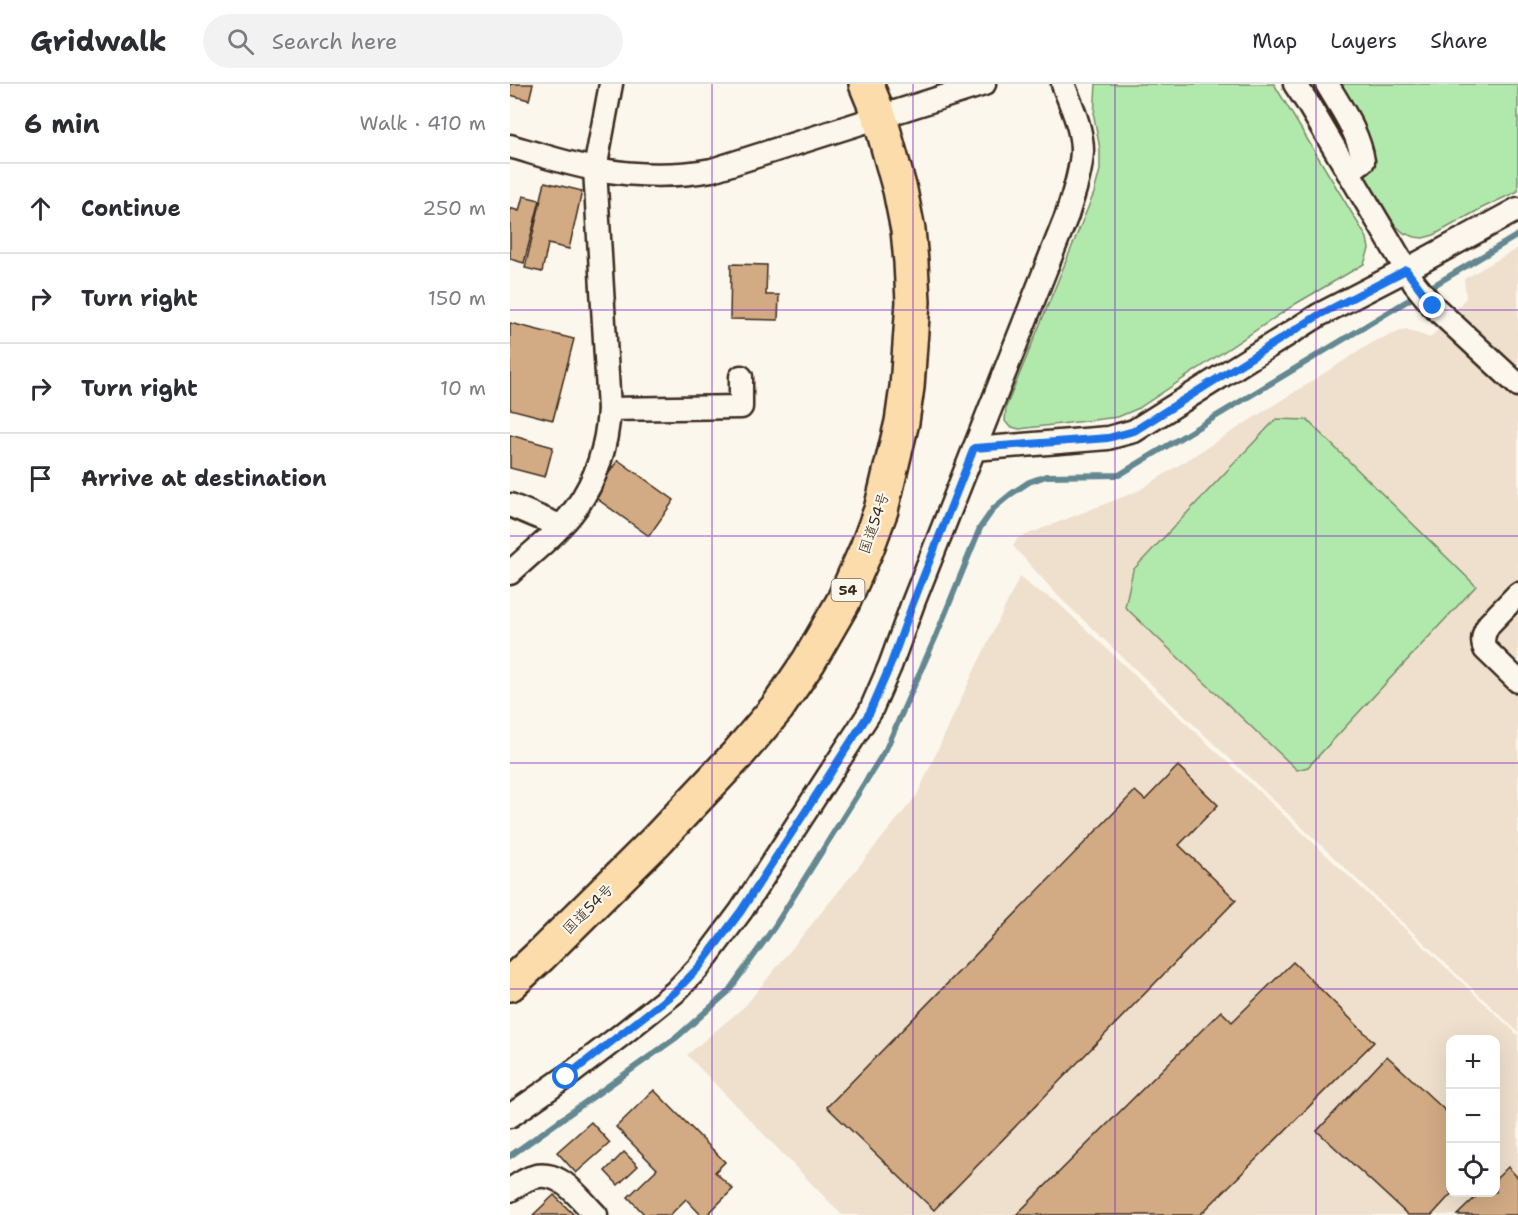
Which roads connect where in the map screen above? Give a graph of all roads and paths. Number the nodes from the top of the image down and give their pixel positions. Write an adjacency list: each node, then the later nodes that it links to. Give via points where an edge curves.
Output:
1 (611, 84): 9 (street)
2 (866, 84): 7 (highway, 国道54号 / 54)
3 (984, 84): 7 (street)
4 (1063, 84): 16 (street, via 1080,135 1082,151 1077,181)
5 (1294, 84): 10 (street)
6 (1327, 84): 10 (street, via 1361,151 1363,161)
7 (880, 118): 9 (street, via 690,174 664,176); 22 (highway, 国道54号 / 54, via 904,210 913,302 902,422 867,548 843,602 777,708 656,841)
8 (510, 146): 9 (street)
9 (595, 169): 15 (street)
10 (1348, 172): 12 (street)
11 (1518, 208): 12 (street)
12 (1406, 270): 14 (street, via 1433,306); 16 (street, via 1319,315 1134,431 1108,438)
13 (741, 377): 15 (street, via 741,407)
14 (1518, 385)
15 (609, 409): 18 (street, via 598,468 576,509)
16 (974, 448): 23 (street, via 870,712 741,911 675,992)
17 (510, 505): 18 (street)
18 (560, 526): 19 (street)
19 (510, 573)
20 (1518, 594): 21 (street, via 1489,624 1483,639 1485,649)
21 (1518, 681)
22 (510, 984)
23 (510, 1116)
24 (510, 1190): 25 (street, via 537,1176 555,1177)
25 (596, 1215)

